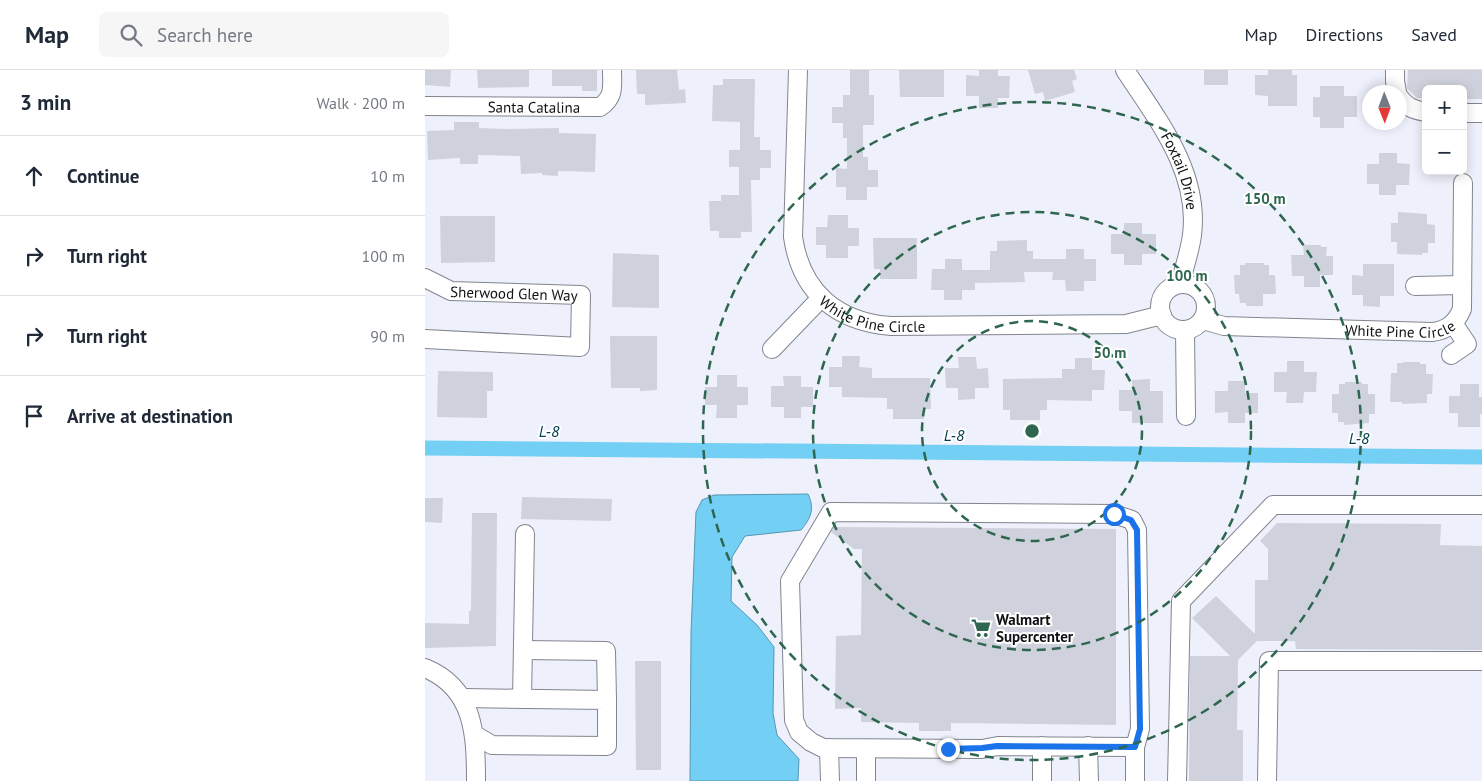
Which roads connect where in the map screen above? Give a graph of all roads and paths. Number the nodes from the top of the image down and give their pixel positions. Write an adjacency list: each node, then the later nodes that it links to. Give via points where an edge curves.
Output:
1 (612, 70): 7 (street, Santa Catalina, via 612,92 608,102 599,107)
2 (798, 70): 16 (street, White Pine Circle, via 793,238 802,270)
3 (1125, 70): 13 (street, Foxtail Drive, via 1173,145 1189,188 1192,234)
4 (1395, 70): 5 (street)
5 (1396, 85)
6 (1407, 105): 8 (street)
7 (425, 106)
8 (1422, 112)
9 (1467, 113): 10 (street)
10 (1482, 113)
11 (1463, 183): 14 (street, White Pine Circle)
12 (425, 278): 21 (street, Sherwood Glen Way, via 451,291 581,295 580,347)
13 (1181, 284): 17 (street, via 1173,286 1163,296 1160,303); 18 (street, via 1195,287 1205,297 1207,305)
14 (1462, 285): 15 (street); 19 (street, White Pine Circle, via 1462,309)
15 (1415, 286)
16 (821, 298): 17 (street, White Pine Circle, via 849,317 891,326 1126,324); 22 (street)
17 (1162, 315): 20 (street, via 1167,324)
18 (1203, 320): 19 (street, White Pine Circle, via 1224,326 1432,332 1442,331); 20 (street)
19 (1453, 323): 23 (street, via 1467,344)
20 (1185, 330): 24 (street)
21 (425, 339)
22 (772, 349)
23 (1451, 355)
24 (1186, 416)
25 (1482, 505): 45 (street, via 1273,505 1181,601)
26 (525, 534): 27 (street)
27 (523, 650): 31 (street); 32 (street, via 606,651)
28 (1482, 661): 46 (street, via 1269,661)
29 (425, 668): 30 (street, via 439,674)
30 (463, 698): 31 (street); 33 (street)
31 (522, 699): 32 (street)
32 (607, 700): 33 (street, via 607,746 492,745)
33 (475, 735): 39 (street)
34 (1042, 746): 35 (street); 38 (street); 42 (street)
35 (1088, 746): 36 (street); 43 (street)
36 (1135, 747): 37 (street, via 1140,729 1137,530 1131,520 1114,514 831,512 790,581 794,720 799,732 811,742); 44 (street)
37 (829, 748): 38 (street); 40 (street)
38 (866, 749): 41 (street)
39 (476, 781)
40 (830, 781)
41 (866, 781)
42 (1042, 781)
43 (1089, 781)
44 (1135, 781)
45 (1177, 781)
46 (1267, 781)

